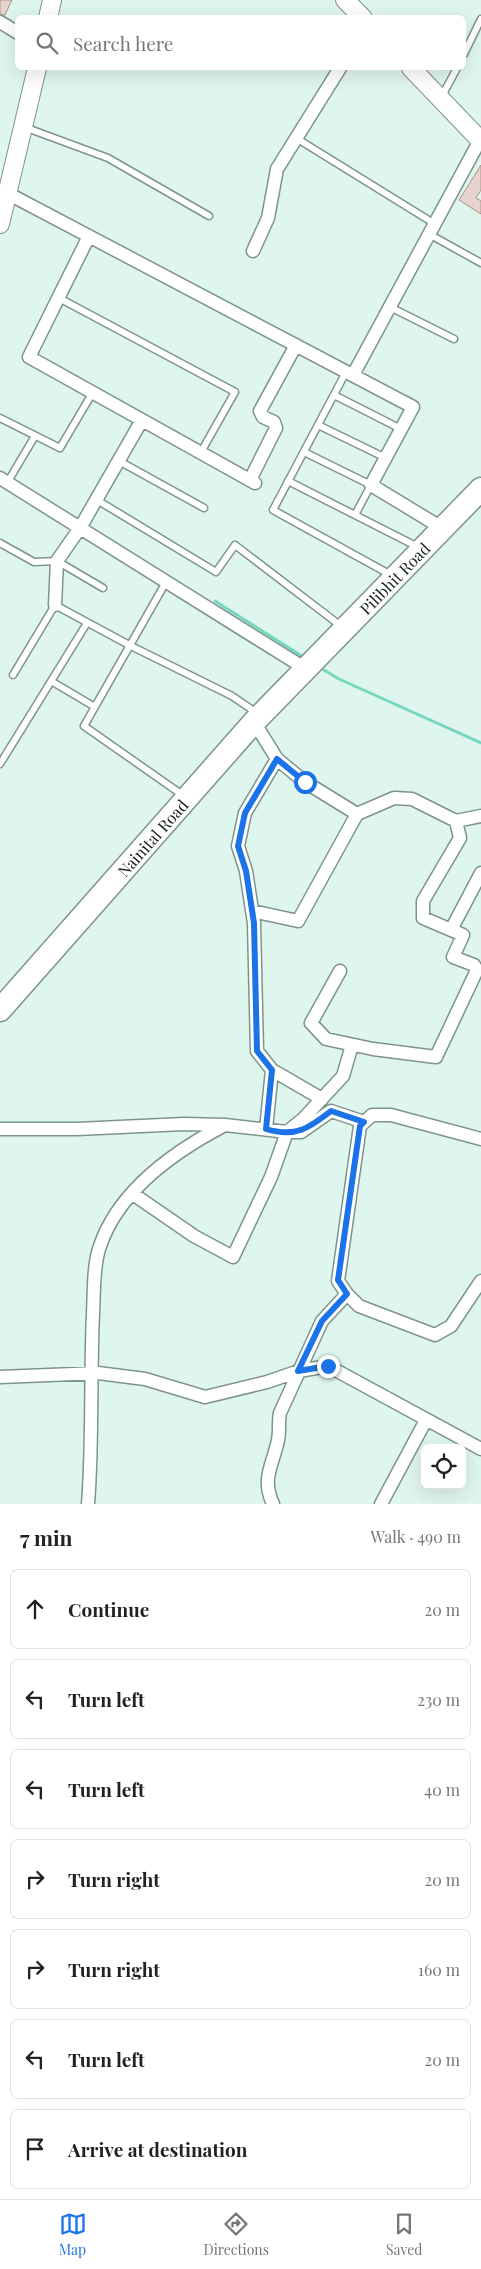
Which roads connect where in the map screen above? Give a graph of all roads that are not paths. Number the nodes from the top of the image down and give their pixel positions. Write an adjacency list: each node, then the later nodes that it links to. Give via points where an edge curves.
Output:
1 (52, 0): 3 (main road)
2 (345, 0): 4 (main road)
3 (49, 15)
4 (360, 15)
5 (481, 20): 8 (lane)
6 (0, 22): 7 (street)
7 (15, 31)
8 (466, 50)
9 (36, 70): 14 (main road)
10 (339, 70): 15 (street)
11 (413, 70): 13 (main road)
12 (456, 70): 13 (lane)
13 (441, 98): 16 (main road)
14 (23, 127): 17 (main road); 18 (lane, via 108,158)
15 (296, 138): 20 (lane); 22 (street, via 277,169 268,218)
16 (480, 140): 20 (street)
17 (7, 193): 19 (main road); 21 (street)
18 (209, 216)
19 (0, 224)
20 (432, 229): 23 (lane); 25 (street)
21 (89, 236): 24 (street); 27 (street)
22 (253, 251)
23 (481, 263)
24 (59, 298): 29 (street, via 29,357); 36 (lane, via 235,392)
25 (390, 307): 26 (lane); 28 (street)
26 (454, 340)
27 (296, 345): 28 (street); 36 (street, via 260,411 263,417 274,422 276,428 253,481)
28 (350, 373): 30 (lane); 34 (street, via 413,407)
29 (92, 392): 32 (street); 35 (lane, via 60,448)
30 (334, 395): 33 (lane); 34 (lane)
31 (0, 418): 35 (lane)
32 (142, 420): 36 (street); 39 (street)
33 (318, 425): 37 (lane); 38 (lane)
34 (401, 429): 38 (street)
35 (35, 436): 40 (lane)
36 (201, 452)
37 (304, 452): 41 (lane); 42 (lane)
38 (386, 458): 42 (street)
39 (119, 461): 44 (street); 45 (lane)
40 (3, 480): 47 (street)
41 (288, 481): 46 (lane); 52 (lane, via 273,510)
42 (371, 485): 46 (lane); 48 (street)
43 (480, 493): 48 (highway, Pilibhit Road)
44 (97, 500): 47 (street); 57 (lane, via 216,572 235,545)
45 (204, 508)
46 (355, 515): 50 (lane)
47 (80, 528): 51 (street); 53 (street)
48 (442, 528): 50 (highway, Pilibhit Road)
49 (0, 543): 51 (lane, via 34,562)
50 (422, 549): 52 (highway, Pilibhit Road)
51 (57, 561): 54 (lane); 55 (street)
52 (395, 577): 57 (highway, Pilibhit Road)
53 (166, 582): 58 (lane); 59 (street)
54 (103, 588)
55 (55, 605): 56 (lane); 60 (lane)
56 (87, 623): 58 (lane); 61 (lane)
57 (345, 628): 59 (highway, Pilibhit Road)
58 (131, 646): 62 (lane); 63 (lane, via 232,696)
59 (309, 665): 63 (highway, Nainital Road)
60 (13, 675)
61 (51, 681): 62 (lane); 65 (lane)
62 (95, 707): 66 (lane, via 84,726)
63 (257, 719): 64 (street); 66 (highway, Nainital Road)
64 (277, 759): 67 (street, via 305,782); 71 (street, via 245,813 238,846 246,871)
65 (0, 764)
66 (188, 799): 74 (highway, Nainital Road)
67 (357, 814): 69 (street, via 394,798 412,799); 71 (street, via 298,921)
68 (481, 816): 69 (street)
69 (456, 821): 72 (street, via 460,838 423,901 423,918)
70 (481, 873): 72 (street)
71 (252, 911): 76 (street, via 257,1051)
72 (452, 928): 75 (street, via 463,935 453,957 474,965 476,970 436,1056)
73 (340, 971): 75 (street, via 311,1023 326,1039)
74 (0, 1010)
75 (352, 1045): 77 (street, via 343,1076)
76 (272, 1070): 77 (street); 81 (street)
77 (322, 1099): 82 (street)
78 (364, 1122): 82 (street, via 331,1111 301,1132); 83 (street, via 372,1115 391,1115); 86 (street, via 360,1126 338,1280)
79 (225, 1125): 80 (street); 81 (street); 84 (street, via 164,1161)
80 (0, 1129)
81 (266, 1129): 82 (street)
82 (287, 1132): 84 (street, via 232,1257 194,1236)
83 (481, 1139)
84 (133, 1194): 88 (street, via 121,1206 99,1248)
85 (481, 1281): 86 (street, via 451,1326 435,1335 359,1306)
86 (347, 1294): 87 (street, via 322,1321)
87 (298, 1371): 88 (street, via 205,1397 145,1380); 90 (street, via 328,1366); 93 (street, via 280,1413 277,1425 279,1438 267,1476 267,1491)
88 (91, 1374): 89 (street); 92 (street, via 92,1453)
89 (0, 1377)
90 (426, 1420): 91 (street); 94 (street)
91 (481, 1449)
92 (88, 1504)
93 (273, 1504)
94 (381, 1504)

